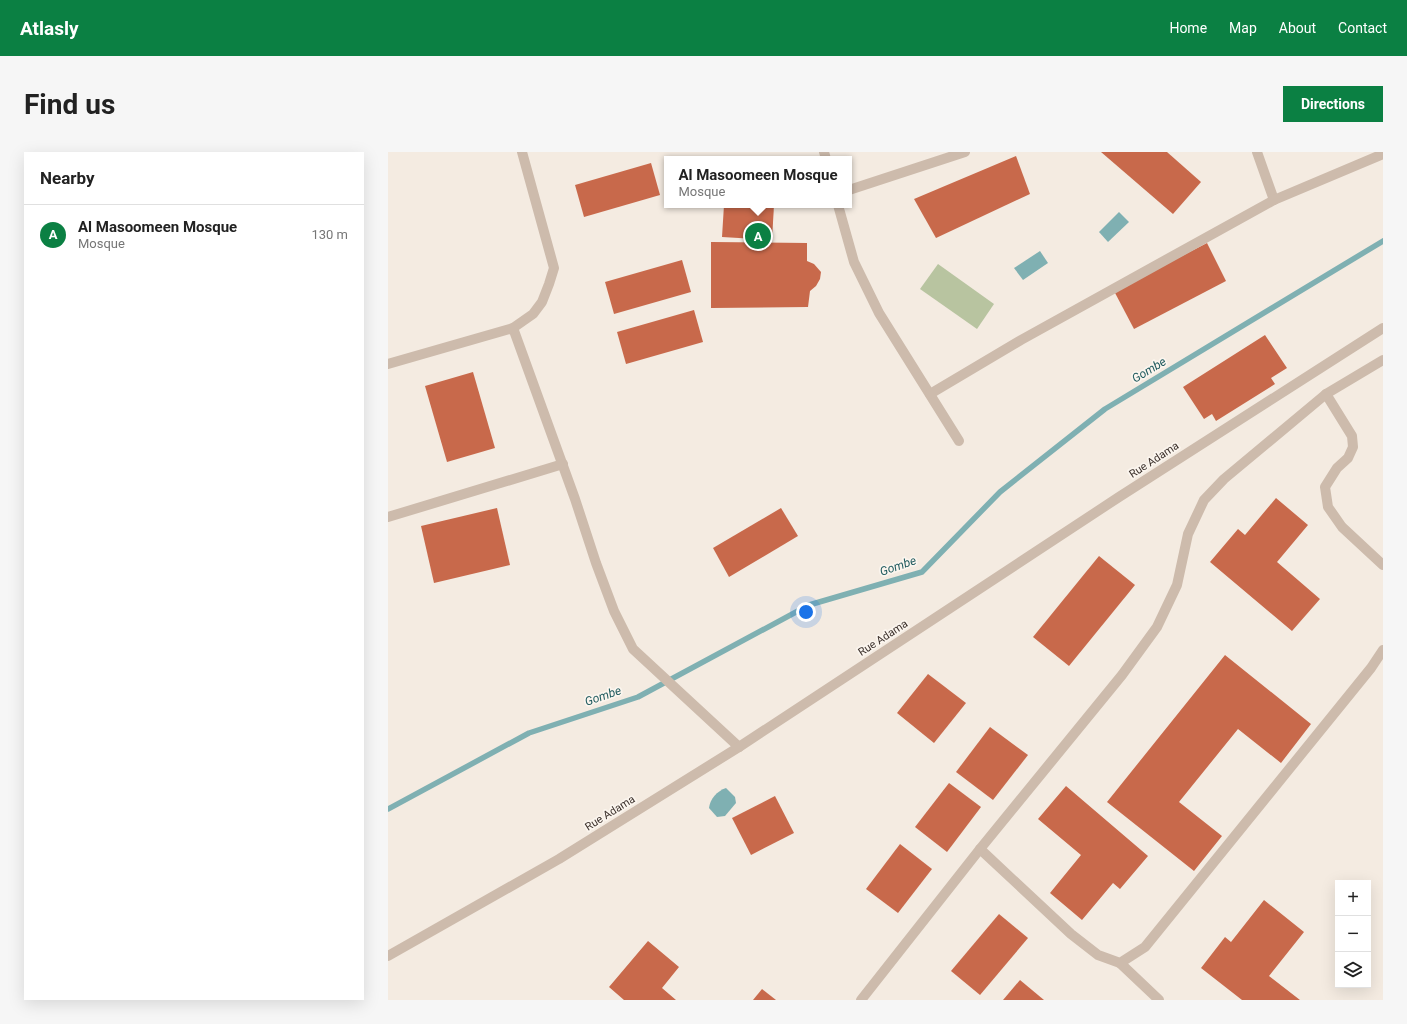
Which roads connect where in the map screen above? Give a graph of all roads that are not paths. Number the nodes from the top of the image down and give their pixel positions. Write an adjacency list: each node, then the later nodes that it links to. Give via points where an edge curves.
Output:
1 (522, 152): 8 (street, via 554,268 542,302 533,314)
2 (964, 152): 5 (street)
3 (1257, 152): 6 (street)
4 (1383, 154): 6 (street)
5 (852, 189)
6 (1274, 200): 12 (street, via 1021,340)
7 (839, 208): 12 (street, via 854,262 876,306)
8 (513, 328): 11 (street); 15 (street)
9 (1383, 328): 19 (street, Rue Adama, via 1119,497)
10 (1383, 360): 13 (street)
11 (388, 364)
12 (930, 394): 14 (street)
13 (1326, 394): 17 (street, via 1352,436 1348,458 1336,468 1326,487 1328,507 1342,527); 20 (street, via 1224,479 1204,500 1188,534 1178,585 1157,628 1122,675)
14 (959, 441)
15 (563, 464): 16 (street); 19 (street, via 614,611 633,649)
16 (388, 517)
17 (1383, 565)
18 (1383, 650): 22 (street, via 1145,947)
19 (739, 747): 21 (street, Rue Adama, via 559,859)
20 (980, 849): 22 (street, via 1071,934 1098,955); 23 (street)
21 (388, 956)
22 (1120, 963): 24 (street)
23 (861, 1000)
24 (1159, 1000)

